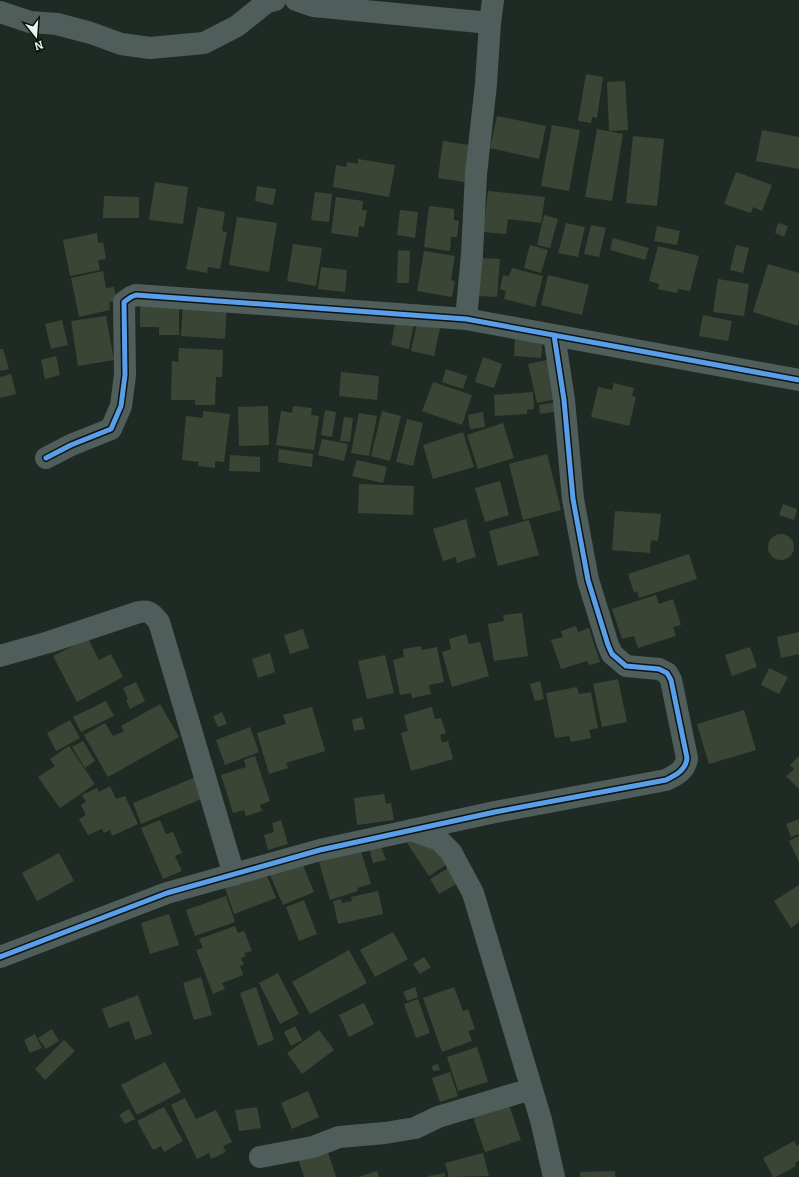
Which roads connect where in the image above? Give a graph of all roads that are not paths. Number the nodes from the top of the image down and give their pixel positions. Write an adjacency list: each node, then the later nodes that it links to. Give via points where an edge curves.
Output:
1 (275, 0): 4 (street, via 267,2 237,26 204,42 150,48 121,44 57,24 30,22)
2 (296, 0): 5 (street, via 313,6)
3 (493, 0): 5 (street)
4 (0, 12)
5 (490, 23): 6 (street)
6 (466, 319): 7 (street); 9 (street, via 131,296 124,302 125,375 121,406 111,429)
7 (554, 335): 8 (street); 11 (street, via 564,400 574,499 588,580 608,645 612,654 626,666 659,669 668,673 686,763 684,769 666,780)
8 (799, 380)
9 (46, 458)
10 (0, 656): 12 (street, via 138,612 146,611 152,614 158,622)
11 (410, 830): 12 (street, via 320,850); 14 (street, via 439,840 451,852 473,893)
12 (234, 875): 13 (street, via 167,893)
13 (0, 957)
14 (531, 1089): 15 (street, via 438,1117 415,1128 385,1134 339,1137 314,1147); 16 (street)
15 (260, 1157)
16 (554, 1177)

